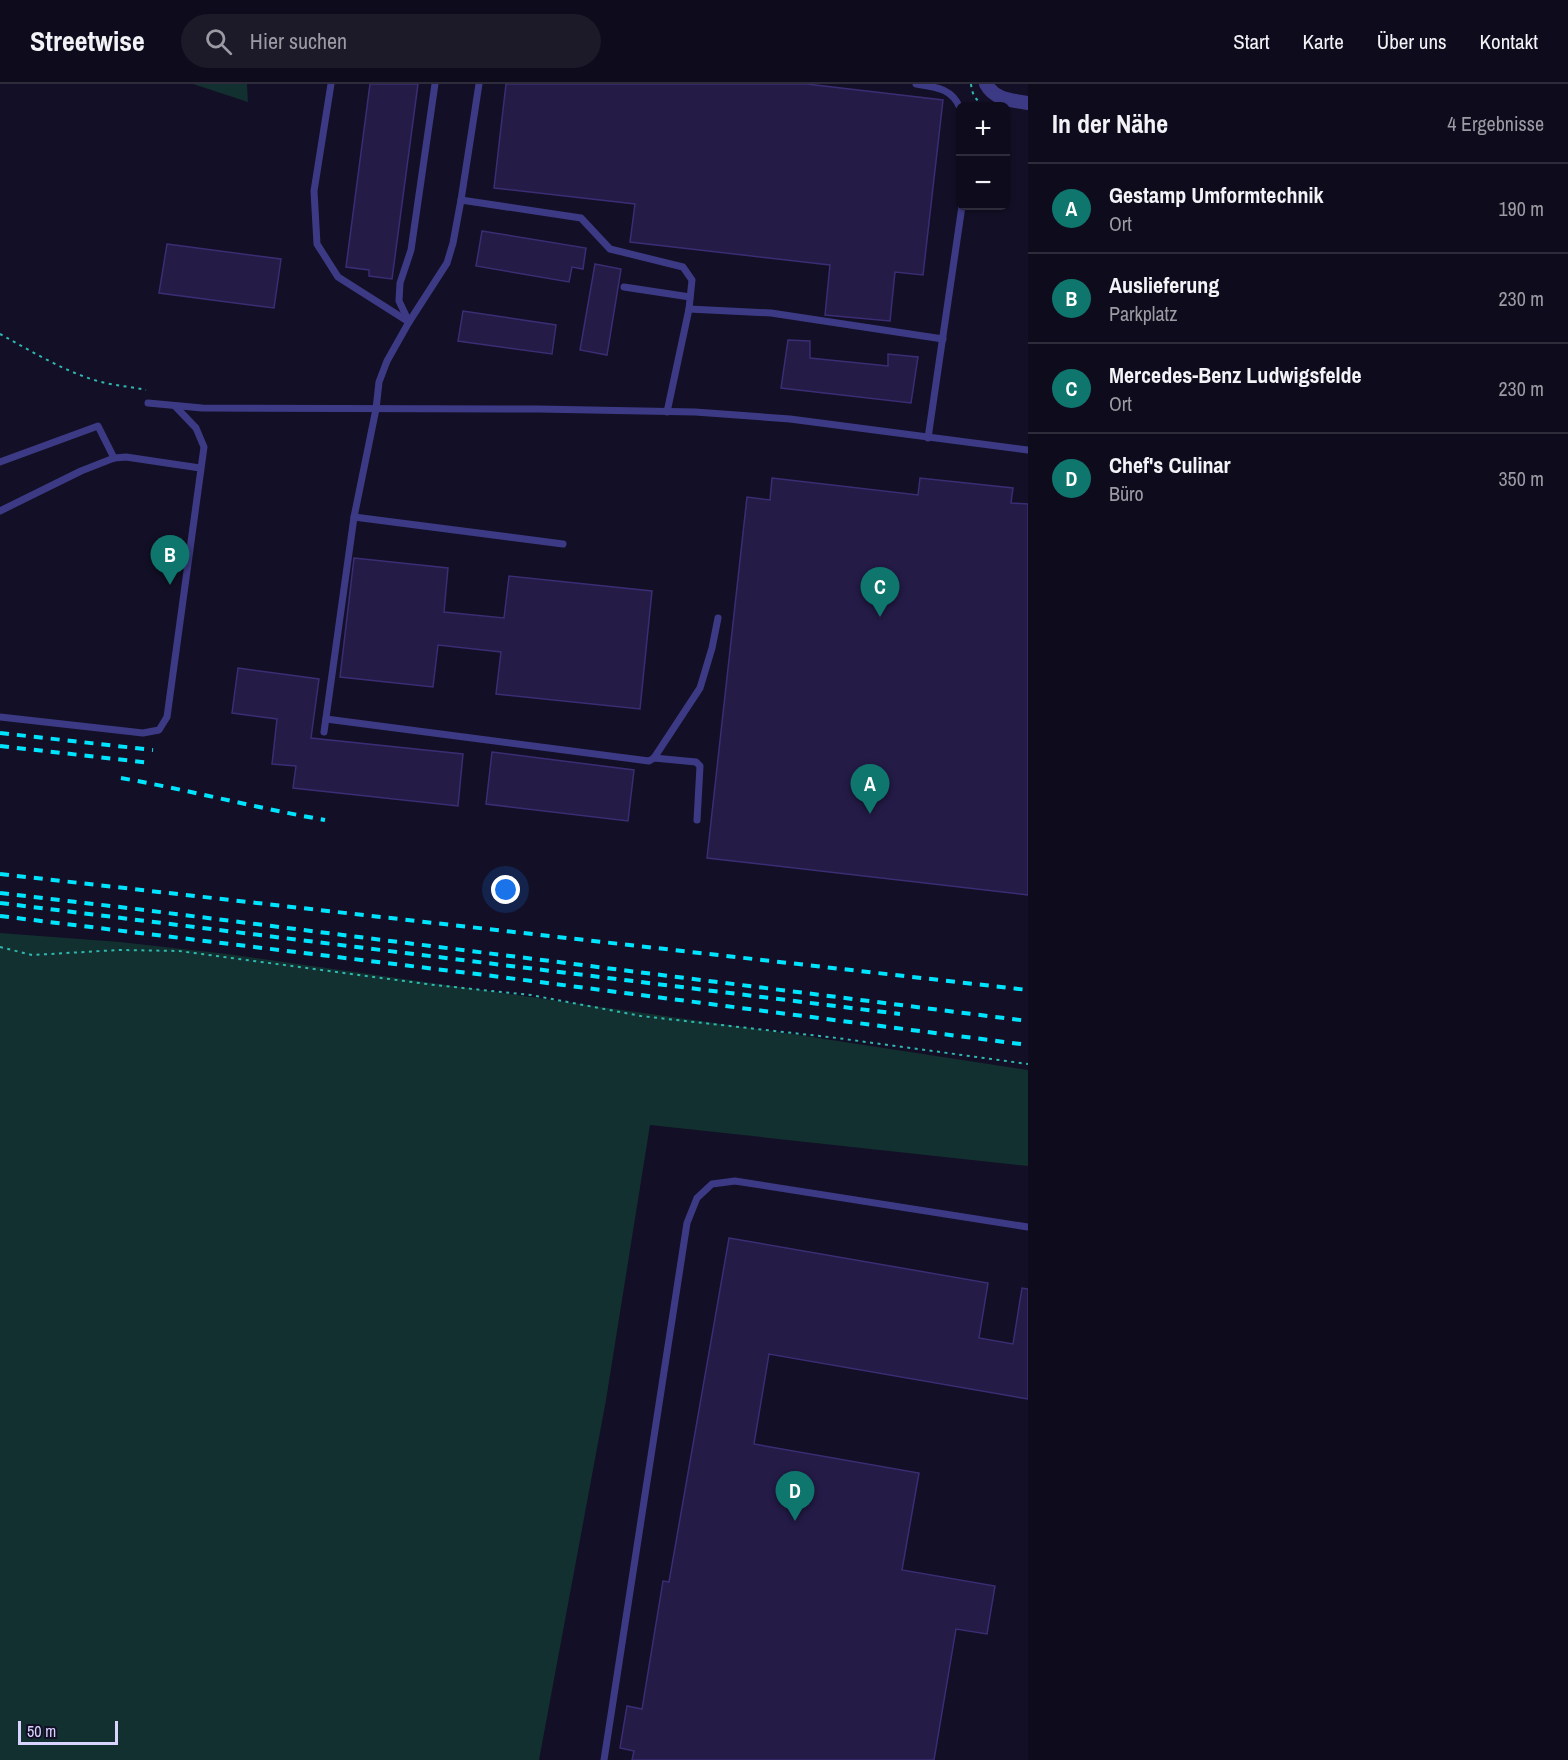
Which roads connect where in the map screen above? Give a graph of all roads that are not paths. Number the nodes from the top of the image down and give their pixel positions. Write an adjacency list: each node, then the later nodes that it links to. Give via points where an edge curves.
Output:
1 (331, 84): 13 (lane, via 314,191 317,244 338,277)
2 (435, 84): 13 (lane, via 411,250 400,283 399,301)
3 (479, 84): 8 (lane)
4 (916, 84): 6 (lane, via 941,88)
5 (986, 84): 7 (street, via 1003,99)
6 (958, 102)
7 (1028, 104)
8 (461, 200): 11 (lane, via 581,218 610,249 683,267 692,280); 13 (lane, via 447,263)
9 (961, 210): 14 (lane)
10 (624, 287): 11 (lane)
11 (690, 297): 12 (lane)
12 (689, 309): 14 (lane, via 771,313); 18 (lane)
13 (409, 322): 17 (lane, via 378,382)
14 (943, 339): 19 (lane)
15 (148, 403): 16 (lane)
16 (175, 406): 17 (lane); 23 (lane, via 196,428 204,447)
17 (376, 409): 18 (lane); 25 (lane)
18 (667, 412): 19 (lane, via 790,419)
19 (928, 438): 20 (lane)
20 (1028, 450)
21 (114, 458): 22 (lane, via 98,426); 23 (lane); 24 (lane)
22 (0, 462)
23 (200, 468): 28 (lane, via 167,717 159,730 143,733)
24 (0, 511)
25 (354, 517): 26 (lane); 29 (lane)
26 (563, 544)
27 (718, 618): 31 (lane, via 701,686)
28 (0, 717)
29 (326, 719): 30 (lane); 31 (lane, via 644,761)
30 (324, 732)
31 (654, 758): 32 (lane, via 696,762 700,766)
32 (697, 820)
33 (1028, 1227): 34 (lane, via 735,1181 712,1184 697,1198 687,1223)
34 (604, 1760)

